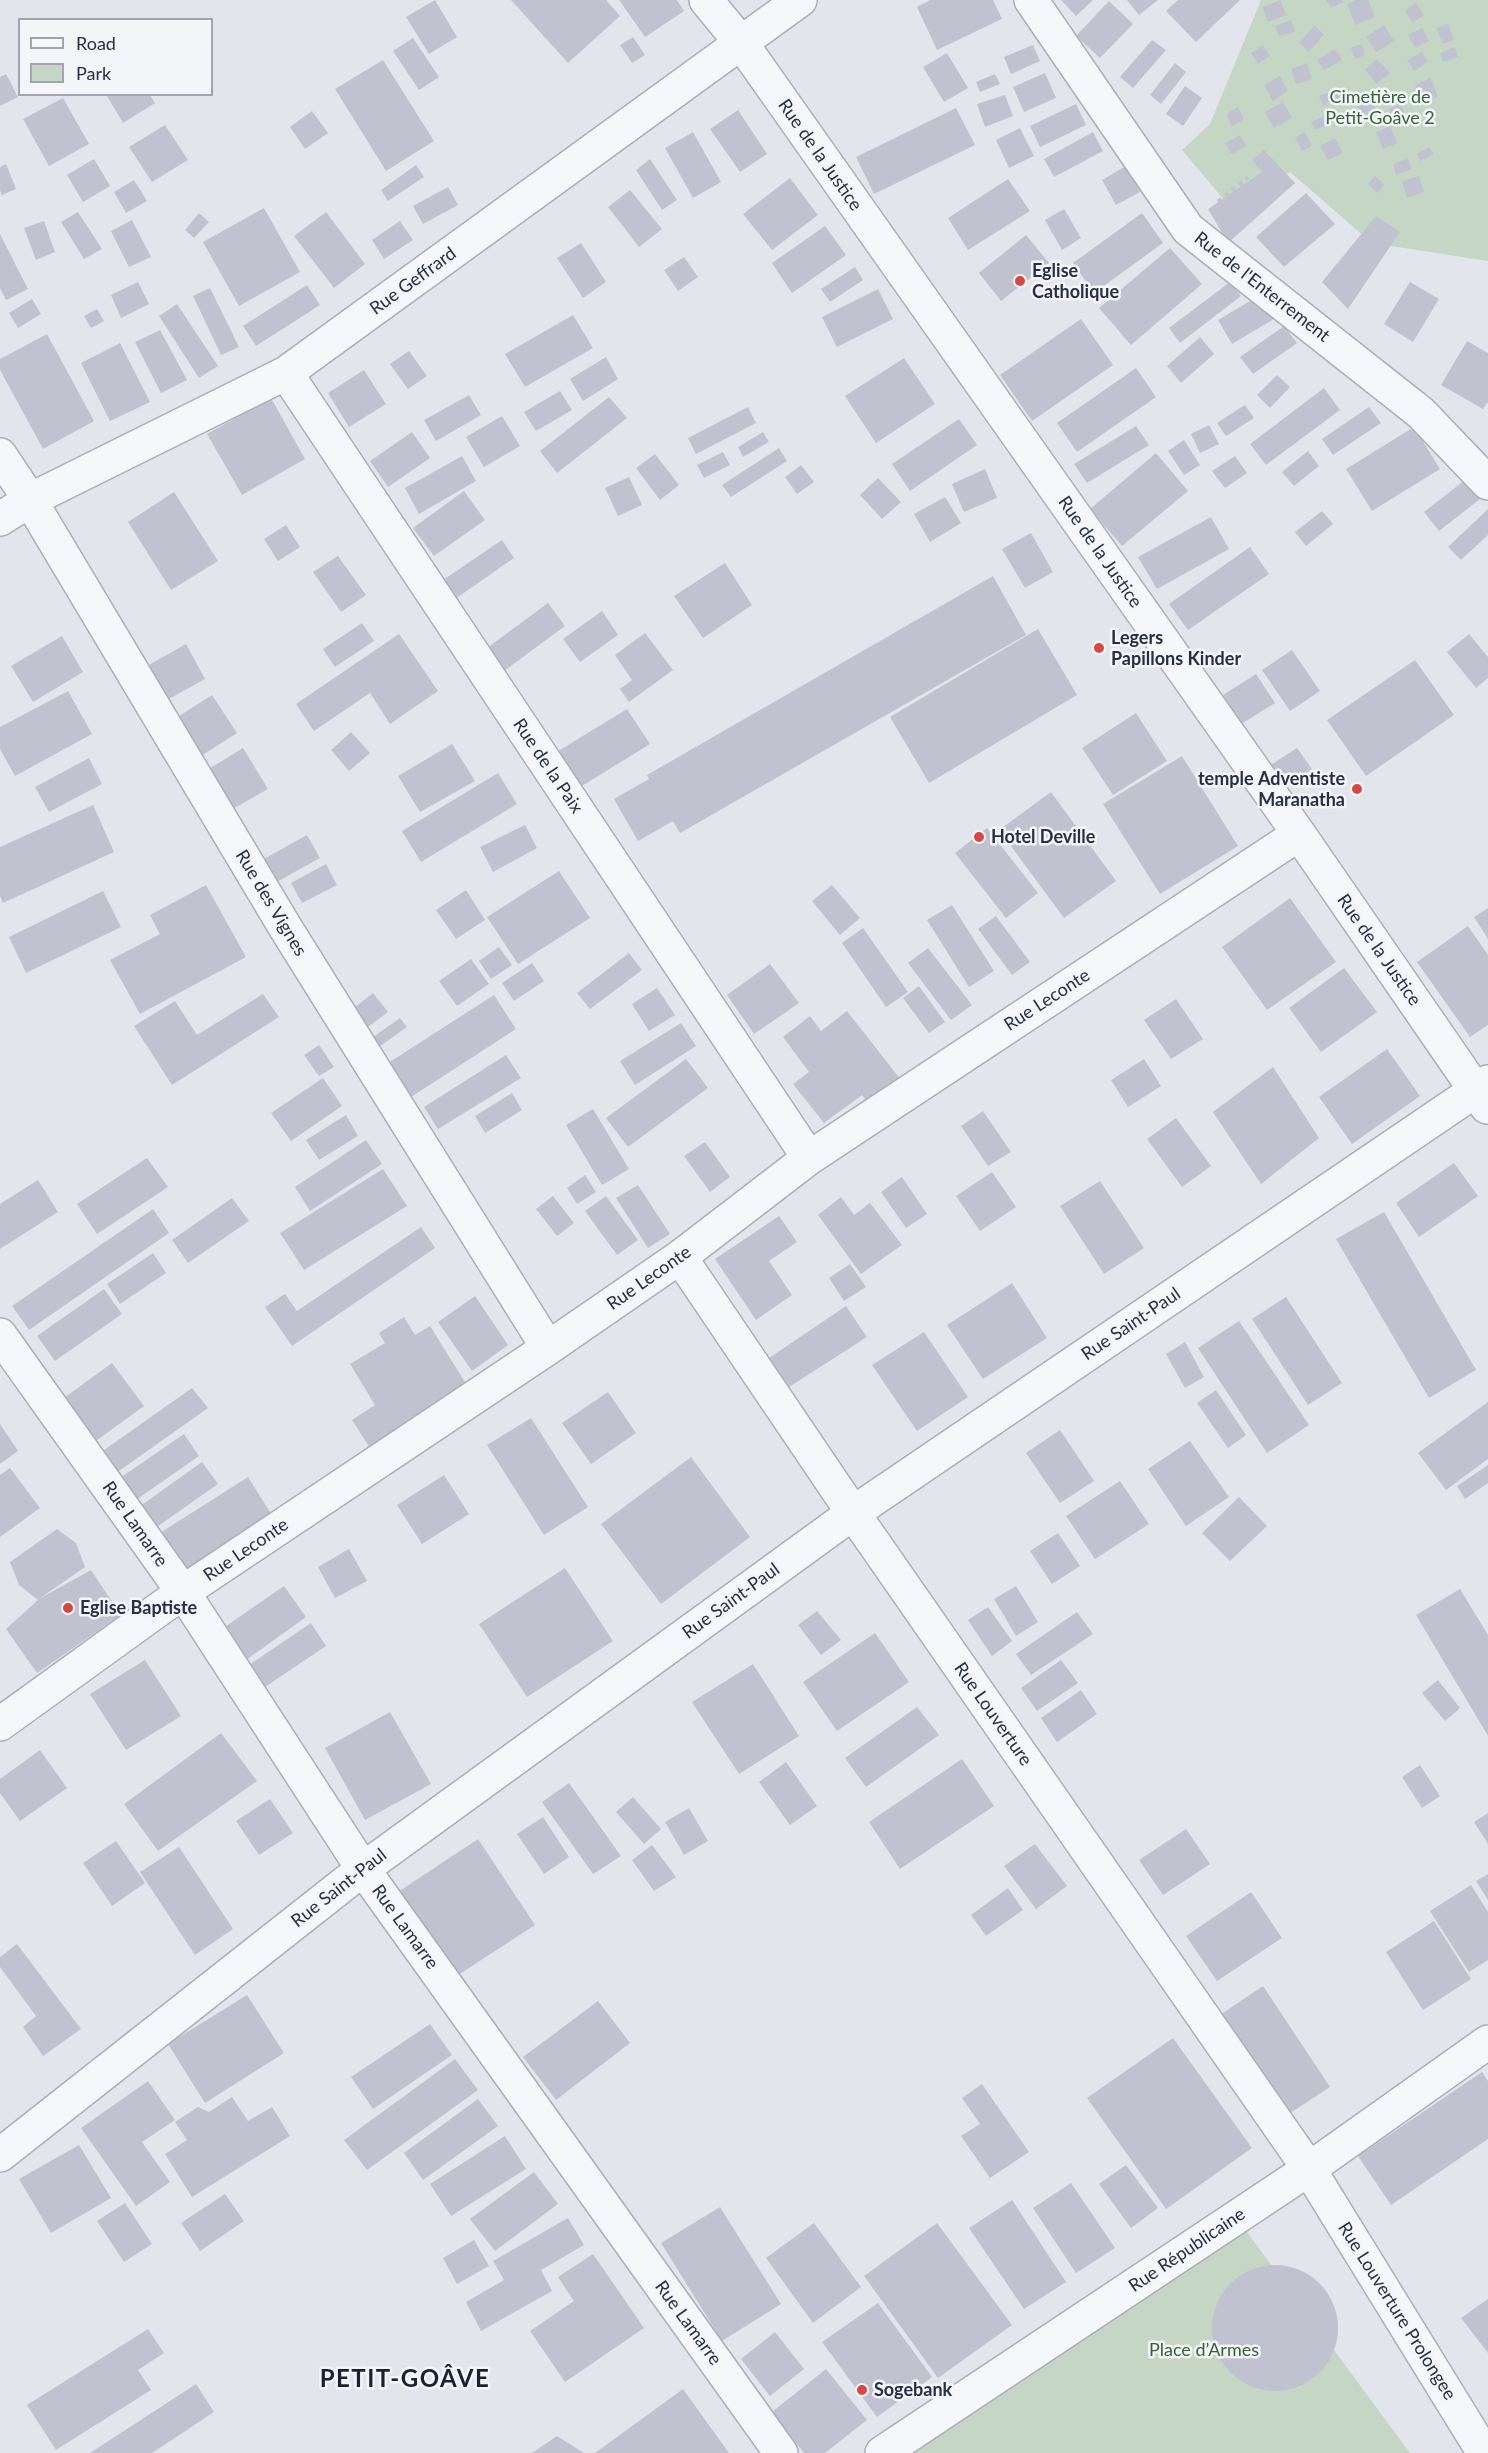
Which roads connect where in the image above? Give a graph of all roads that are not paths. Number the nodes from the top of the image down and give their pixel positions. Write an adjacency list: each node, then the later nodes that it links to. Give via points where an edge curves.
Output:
1 (706, 0): 4 (street, Rue de la Justice)
2 (800, 0): 4 (street, Rue Geffrard)
3 (1031, 0): 7 (street, Rue de l'Enterrement, via 1188,228 1421,413)
4 (742, 44): 5 (street, Rue Geffrard); 10 (street, Rue de la Justice)
5 (286, 373): 8 (street, Rue Geffrard); 12 (street, Rue de la Paix)
6 (0, 455): 8 (street, Rue des Vignes)
7 (1488, 483)
8 (30, 500): 9 (street, Rue Geffrard); 15 (street, Rue des Vignes, via 285,927)
9 (0, 519)
10 (1299, 834): 11 (street, Rue de la Justice); 12 (street, Rue Leconte)
11 (1484, 1093): 16 (street, Rue Saint-Paul)
12 (809, 1158): 13 (street, Rue Leconte)
13 (680, 1257): 15 (street, Rue Leconte); 16 (street, Rue Louverture)
14 (0, 1335): 17 (street, Rue Lamarre)
15 (548, 1348): 17 (street, Rue Leconte)
16 (853, 1513): 19 (street, Rue Saint-Paul); 22 (street, Rue Louverture)
17 (183, 1592): 18 (street, Rue Leconte); 19 (street, Rue Lamarre)
18 (0, 1724)
19 (363, 1869): 21 (street, Rue Saint-Paul); 23 (street, Rue Lamarre)
20 (1488, 2042): 22 (street, Rue Républicaine)
21 (0, 2155)
22 (1309, 2169): 24 (street, Rue Républicaine); 25 (street, Rue Louverture Prolongee)
23 (781, 2453)
24 (882, 2453)
25 (1484, 2453)

